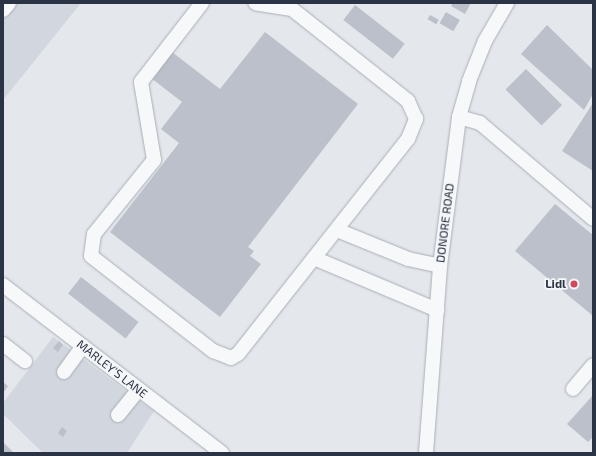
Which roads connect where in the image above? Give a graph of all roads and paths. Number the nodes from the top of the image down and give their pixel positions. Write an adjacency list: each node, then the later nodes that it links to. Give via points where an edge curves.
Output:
1 (9, 3): 5 (street)
2 (202, 3): 9 (street, via 141,82 154,160 94,234 91,256 213,351 231,358 238,354)
3 (255, 3): 8 (street, via 292,9 408,101 416,118 408,139)
4 (507, 3): 6 (street, DONORE ROAD, via 485,41 468,81)
5 (3, 10)
6 (459, 117): 7 (street, via 480,123); 10 (street, DONORE ROAD)
7 (593, 219)
8 (337, 230): 9 (street); 10 (street, via 408,260)
9 (314, 258): 12 (street)
10 (440, 266): 12 (street, DONORE ROAD)
11 (3, 285): 14 (street, MARLEY'S LANE)
12 (437, 310): 22 (street, DONORE ROAD)
13 (3, 344): 15 (street)
14 (83, 346): 17 (street); 18 (street, MARLEY'S LANE)
15 (26, 361)
16 (593, 365): 19 (street)
17 (64, 372)
18 (138, 389): 20 (street); 21 (street, MARLEY'S LANE)
19 (573, 390)
20 (118, 415)
21 (222, 453)
22 (426, 453)

